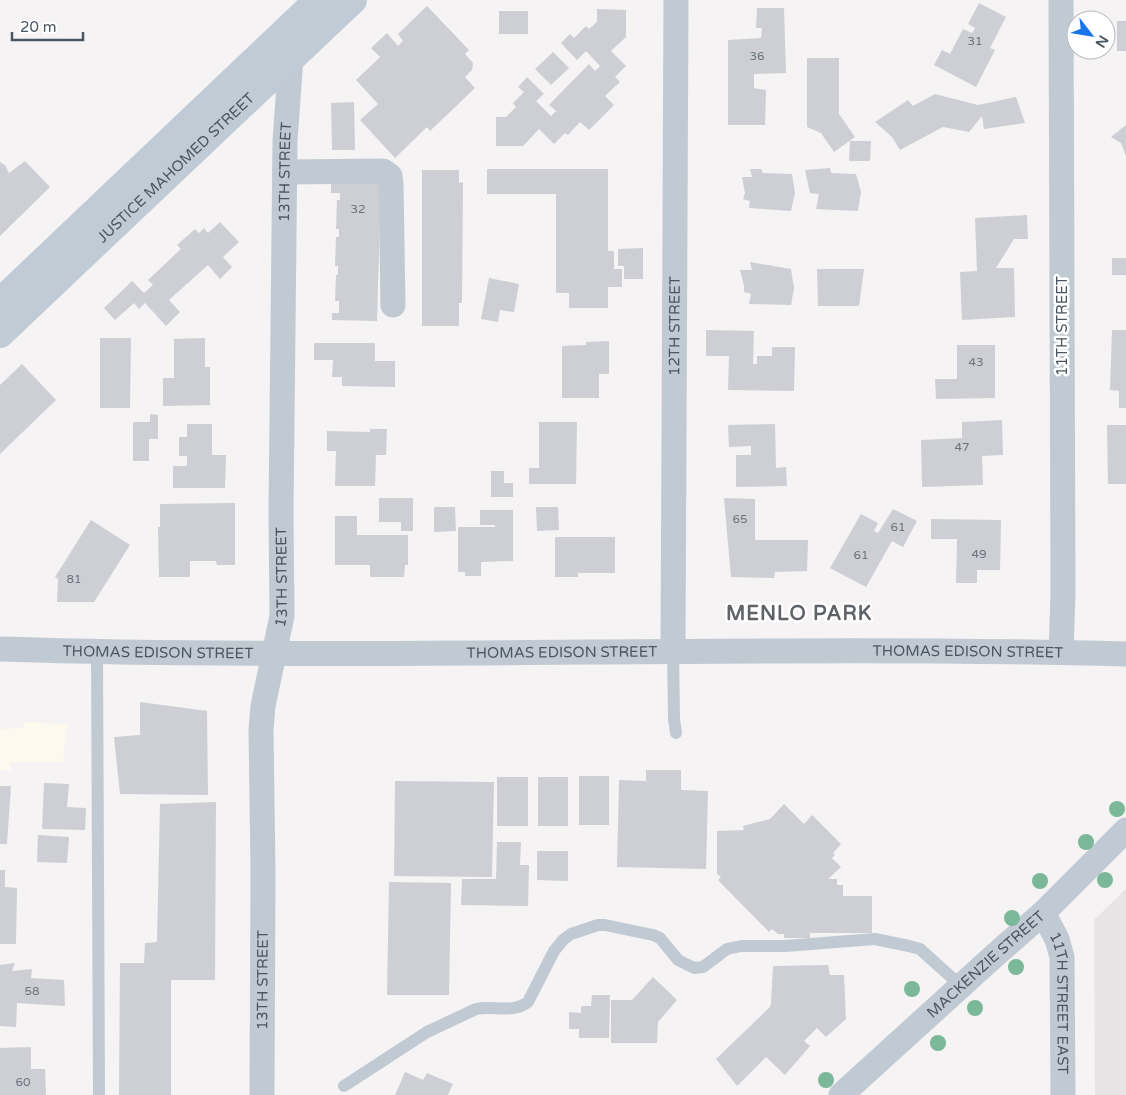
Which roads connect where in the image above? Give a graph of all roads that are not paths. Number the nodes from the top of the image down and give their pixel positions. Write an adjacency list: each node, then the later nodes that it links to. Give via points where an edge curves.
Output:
1 (318, 0): 7 (main road, JUSTICE MAHOMED STREET)
2 (353, 0): 5 (main road, JUSTICE MAHOMED STREET)
3 (676, 0): 11 (street, 12TH STREET)
4 (1061, 0): 13 (street, 11TH STREET)
5 (292, 57): 6 (street, 13TH STREET); 9 (main road, JUSTICE MAHOMED STREET)
6 (285, 172): 8 (street, via 383,171 390,176); 14 (street, 13TH STREET, via 282,616)
7 (0, 302)
8 (393, 305)
9 (0, 334)
10 (0, 649): 12 (street, THOMAS EDISON STREET)
11 (673, 651): 13 (street, THOMAS EDISON STREET); 14 (street, THOMAS EDISON STREET); 16 (lane)
12 (97, 652): 14 (street, THOMAS EDISON STREET); 21 (lane)
13 (1061, 652): 15 (street, THOMAS EDISON STREET)
14 (275, 654): 22 (street, 13TH STREET, via 261,730)
15 (1126, 654)
16 (676, 733)
17 (1126, 830): 18 (street, MACKENZIE STREET)
18 (1043, 913): 19 (street, MACKENZIE STREET); 24 (street, 11TH STREET EAST, via 1062,957)
19 (961, 986): 20 (lane, via 920,949 875,940 742,946 727,949 703,967 694,968 678,960 660,938 612,925 598,925 563,940 528,1002 521,1007 476,1009 427,1032); 23 (street, MACKENZIE STREET)
20 (344, 1086)
21 (99, 1095)
22 (262, 1095)
23 (841, 1095)
24 (1063, 1095)

